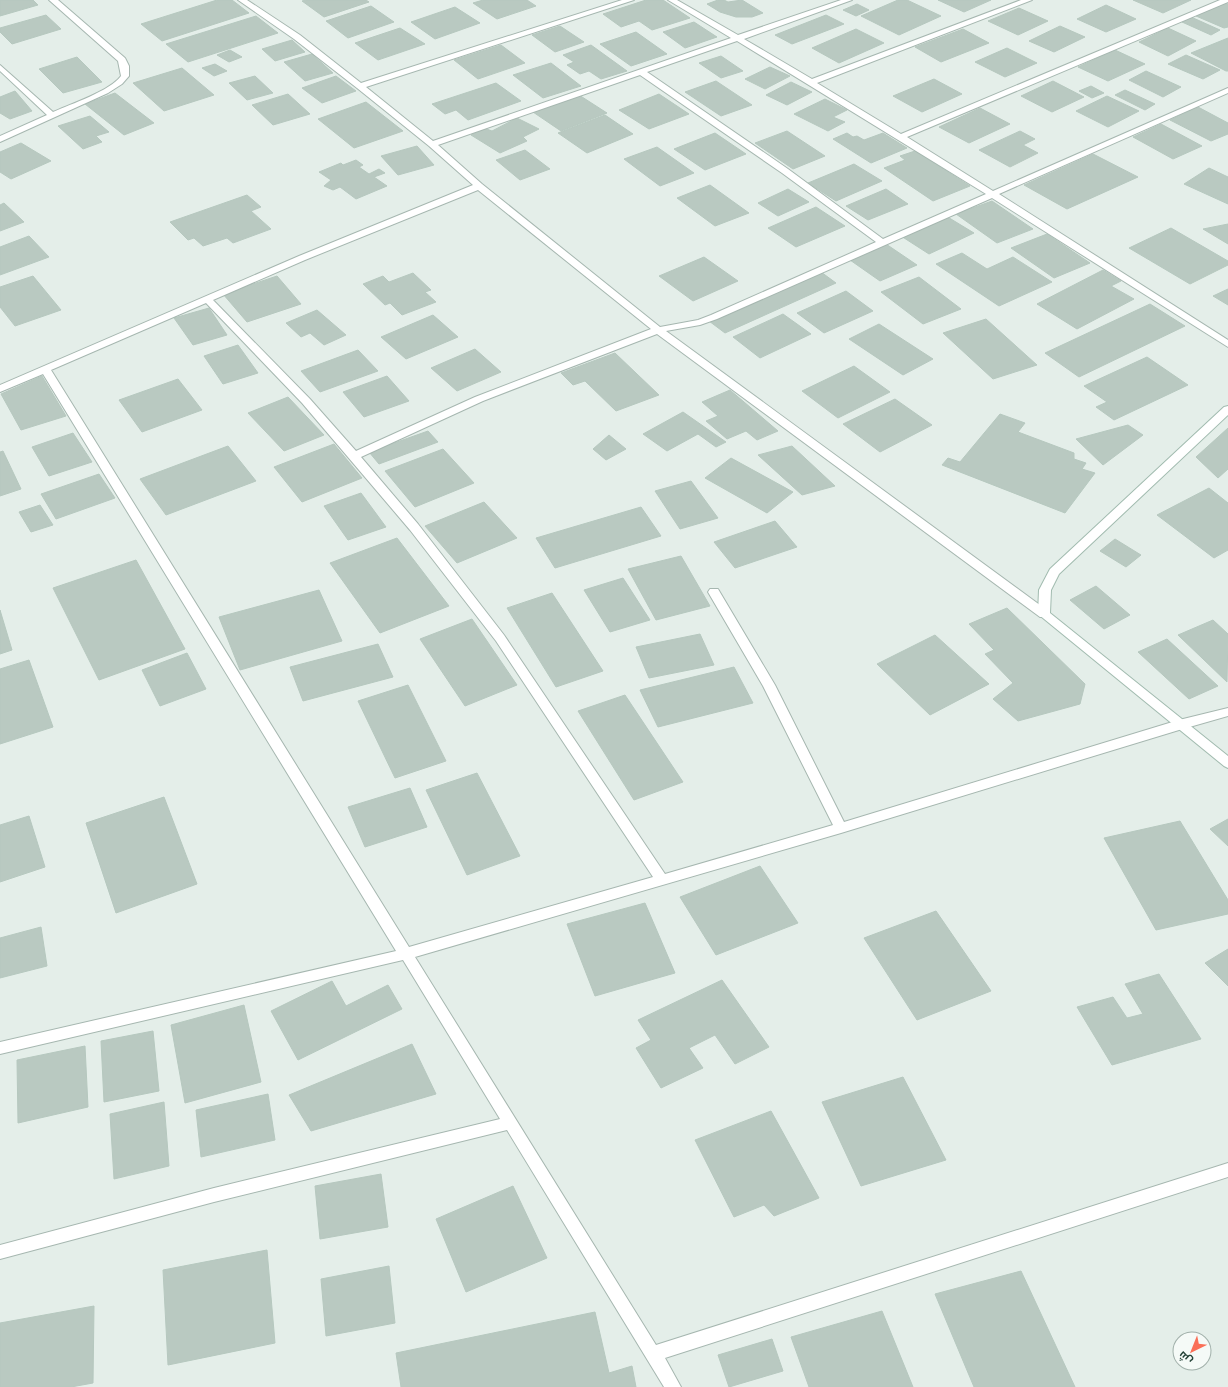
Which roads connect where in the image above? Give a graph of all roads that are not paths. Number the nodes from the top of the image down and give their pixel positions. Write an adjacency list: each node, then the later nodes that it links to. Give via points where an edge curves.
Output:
1 (53, 0): 14 (street, via 122,60 127,69 126,75 117,84)
2 (242, 0): 12 (street, via 297,37)
3 (630, 0): 12 (street)
4 (672, 0): 8 (street)
5 (848, 0): 8 (street)
6 (1028, 0): 11 (street)
7 (1227, 0): 15 (street)
8 (738, 38): 10 (street); 11 (street)
9 (0, 67): 14 (street)
10 (642, 72): 17 (street); 20 (street, via 785,170)
11 (812, 82): 15 (street)
12 (360, 86): 17 (street)
13 (1228, 90): 19 (street)
14 (53, 116): 16 (street)
15 (901, 137): 19 (street)
16 (0, 139)
17 (432, 144): 18 (street)
18 (479, 186): 21 (street); 22 (street)
19 (992, 193): 20 (street); 23 (street)
20 (882, 242): 22 (street, via 714,317)
21 (207, 299): 24 (street); 27 (street, via 306,401)
22 (658, 330): 27 (street, via 479,399); 29 (street)
23 (1228, 344)
24 (46, 370): 25 (street); 35 (street)
25 (0, 389)
26 (1228, 409): 29 (street, via 1054,572 1045,590)
27 (354, 456): 34 (street, via 414,527 500,638)
28 (714, 592): 33 (street, via 769,685)
29 (1044, 614): 31 (street)
30 (1228, 712): 31 (street)
31 (1179, 725): 32 (street); 33 (street)
32 (1228, 763)
33 (841, 828): 34 (street)
34 (662, 879): 35 (street)
35 (406, 954): 36 (street); 37 (street)
36 (0, 1048)
37 (510, 1123): 39 (street, via 214,1195); 40 (street)
38 (1228, 1170): 40 (street)
39 (0, 1252)
40 (652, 1354): 41 (street)
41 (673, 1387)

